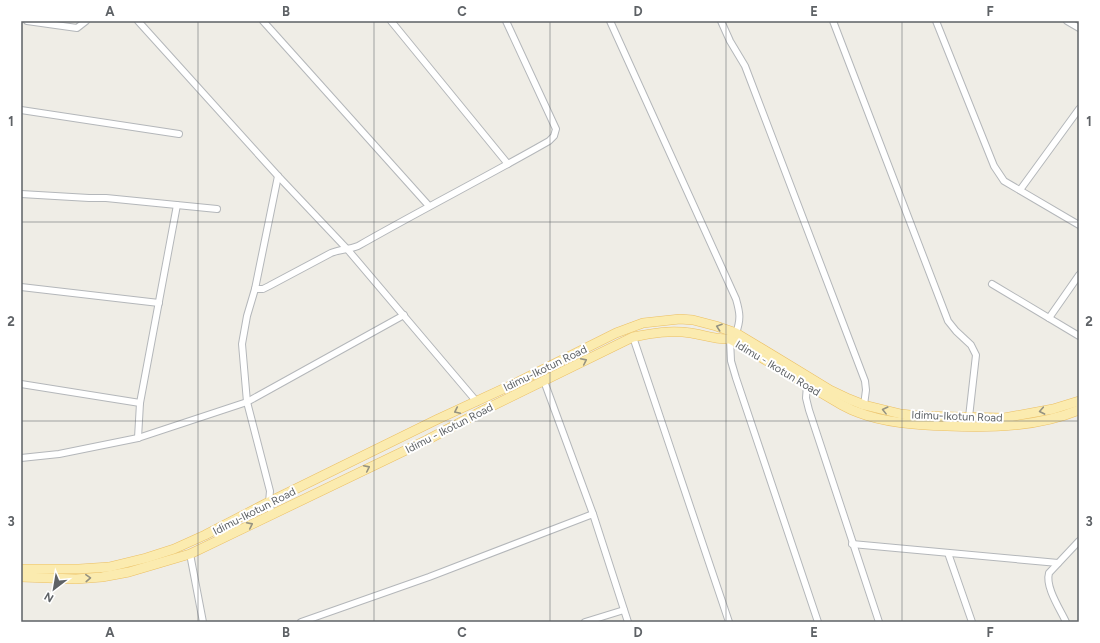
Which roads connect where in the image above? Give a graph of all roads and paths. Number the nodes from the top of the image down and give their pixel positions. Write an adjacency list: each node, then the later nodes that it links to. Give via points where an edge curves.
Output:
1 (27, 21): 2 (street, via 77,28)
2 (86, 21)
3 (138, 21): 17 (street)
4 (263, 21): 21 (street)
5 (391, 21): 16 (street)
6 (506, 21): 16 (street, via 556,129 549,141)
7 (610, 21): 32 (street, via 736,299 740,321)
8 (721, 21): 42 (street, via 745,66 865,381)
9 (833, 21): 44 (street, via 948,321 971,345 976,355)
10 (936, 21): 18 (street, via 994,166 1004,181)
11 (1068, 21): 12 (street)
12 (1079, 28)
13 (1079, 109): 18 (street)
14 (21, 110): 15 (street)
15 (179, 134)
16 (508, 164): 21 (street)
17 (278, 176): 24 (street); 28 (street)
18 (1020, 190): 23 (street)
19 (21, 194): 20 (street)
20 (177, 205): 22 (street); 29 (street)
21 (429, 206): 24 (street)
22 (217, 208)
23 (1079, 226)
24 (348, 250): 28 (street, via 331,252 263,289); 30 (street)
25 (1079, 275): 31 (street)
26 (992, 284): 31 (street)
27 (21, 287): 29 (street)
28 (255, 289): 39 (street, via 242,344)
29 (159, 303): 41 (street)
30 (404, 315): 39 (street); 40 (street)
31 (1049, 318): 33 (street)
32 (733, 336): 34 (main road, Idimu - Ikotun Road, via 721,340 678,331); 37 (main road, Idimu - Ikotun Road); 40 (main road, Idimu-Ikotun Road, one-way to 40, via 716,326 693,320 643,323 625,328); 42 (main road, Idimu-Ikotun Road, via 830,390); 64 (street, via 730,350 735,372)
33 (1079, 336)
34 (633, 337): 35 (main road, Idimu - Ikotun Road, one-way to 34); 63 (street)
35 (544, 381): 49 (main road, Idimu - Ikotun Road, one-way to 35); 50 (street)
36 (21, 384): 41 (street)
37 (807, 385): 45 (main road, Idimu - Ikotun Road, via 857,412 880,418 911,424); 52 (street, via 806,398 809,410)
38 (1079, 401): 44 (main road, Idimu-Ikotun Road, one-way to 44, via 1013,417)
39 (247, 402): 46 (street); 48 (street, via 270,491)
40 (477, 402): 48 (main road, Idimu-Ikotun Road, one-way to 48)
41 (140, 403): 46 (street)
42 (864, 405): 45 (main road, Idimu-Ikotun Road, one-way to 42, via 900,414)
43 (1079, 410): 45 (main road, Idimu - Ikotun Road, via 1054,418 1011,426)
44 (968, 417): 45 (main road, Idimu-Ikotun Road)
45 (956, 422)
46 (138, 438): 47 (street, via 59,454)
47 (21, 458)
48 (269, 502): 49 (street); 56 (main road, Idimu-Ikotun Road, via 205,535 146,558 96,568)
49 (272, 514): 54 (main road, Idimu - Ikotun Road, one-way to 49)
50 (593, 514): 58 (street); 60 (street, via 429,577)
51 (1079, 540): 55 (street)
52 (852, 544): 53 (street); 65 (street)
53 (948, 553): 55 (street); 66 (street)
54 (190, 554): 57 (main road, Idimu - Ikotun Road, one-way to 54, via 102,577); 59 (street)
55 (1058, 563): 67 (street, via 1049,573 1049,587)
56 (21, 569)
57 (21, 577)
58 (624, 610): 61 (street); 62 (street)
59 (203, 622)
60 (301, 622)
61 (585, 622)
62 (628, 622)
63 (729, 622)
64 (818, 622)
65 (879, 622)
66 (972, 622)
67 (1066, 622)

